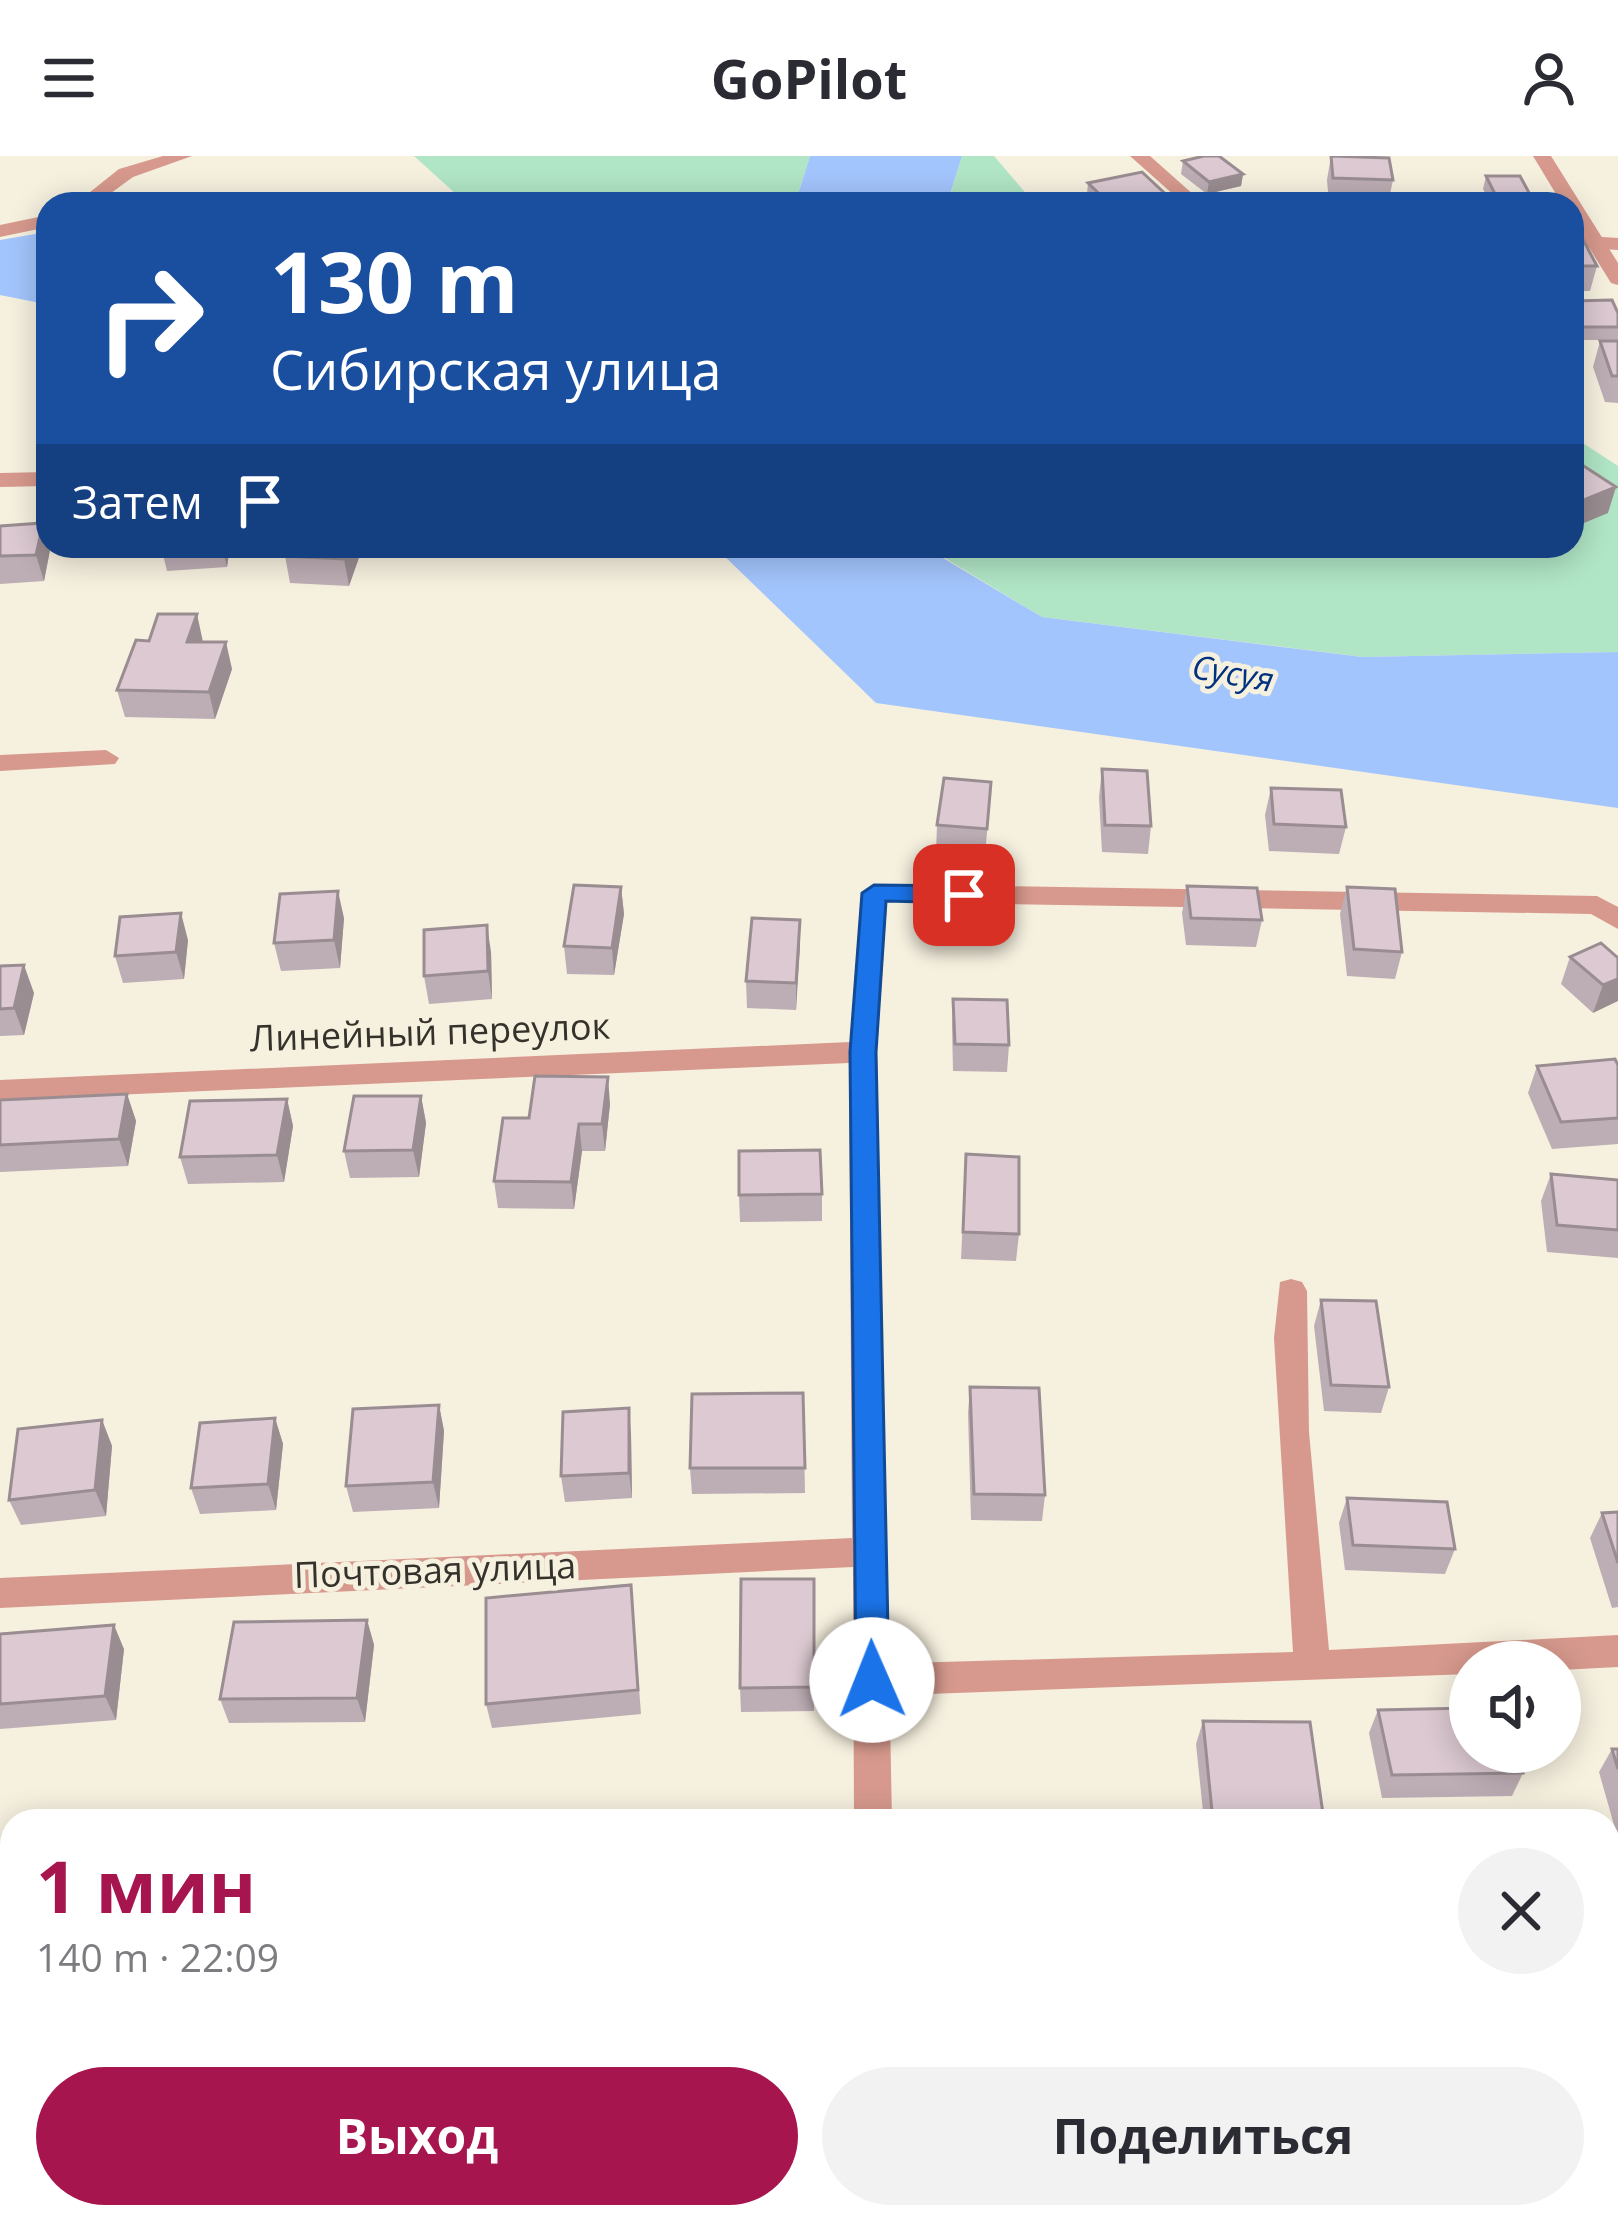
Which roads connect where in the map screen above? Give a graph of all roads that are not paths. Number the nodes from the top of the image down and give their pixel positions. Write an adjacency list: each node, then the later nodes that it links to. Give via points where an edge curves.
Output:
1 (183, 156): 4 (street, via 126,173)
2 (1139, 156): 5 (street)
3 (1542, 156): 6 (street)
4 (100, 192)
5 (1181, 192)
6 (1565, 192)
7 (1584, 223): 11 (street)
8 (36, 224): 9 (street)
9 (0, 231)
10 (1584, 242): 11 (street)
11 (1596, 242): 12 (street); 13 (street)
12 (1618, 244)
13 (1618, 279)
14 (36, 479): 15 (street)
15 (0, 480)
16 (106, 758): 17 (street)
17 (0, 763)
18 (1607, 913): 19 (street, via 874,893)
19 (863, 1052): 20 (street, Линейный переулок); 22 (street)
20 (0, 1090)
21 (1291, 1291): 25 (street, via 1289,1427)
22 (871, 1552): 23 (street, Почтовая улица); 26 (street)
23 (0, 1593)
24 (1618, 1651): 25 (street)
25 (1312, 1667): 26 (street)
26 (872, 1680): 27 (street)
27 (873, 1809)

